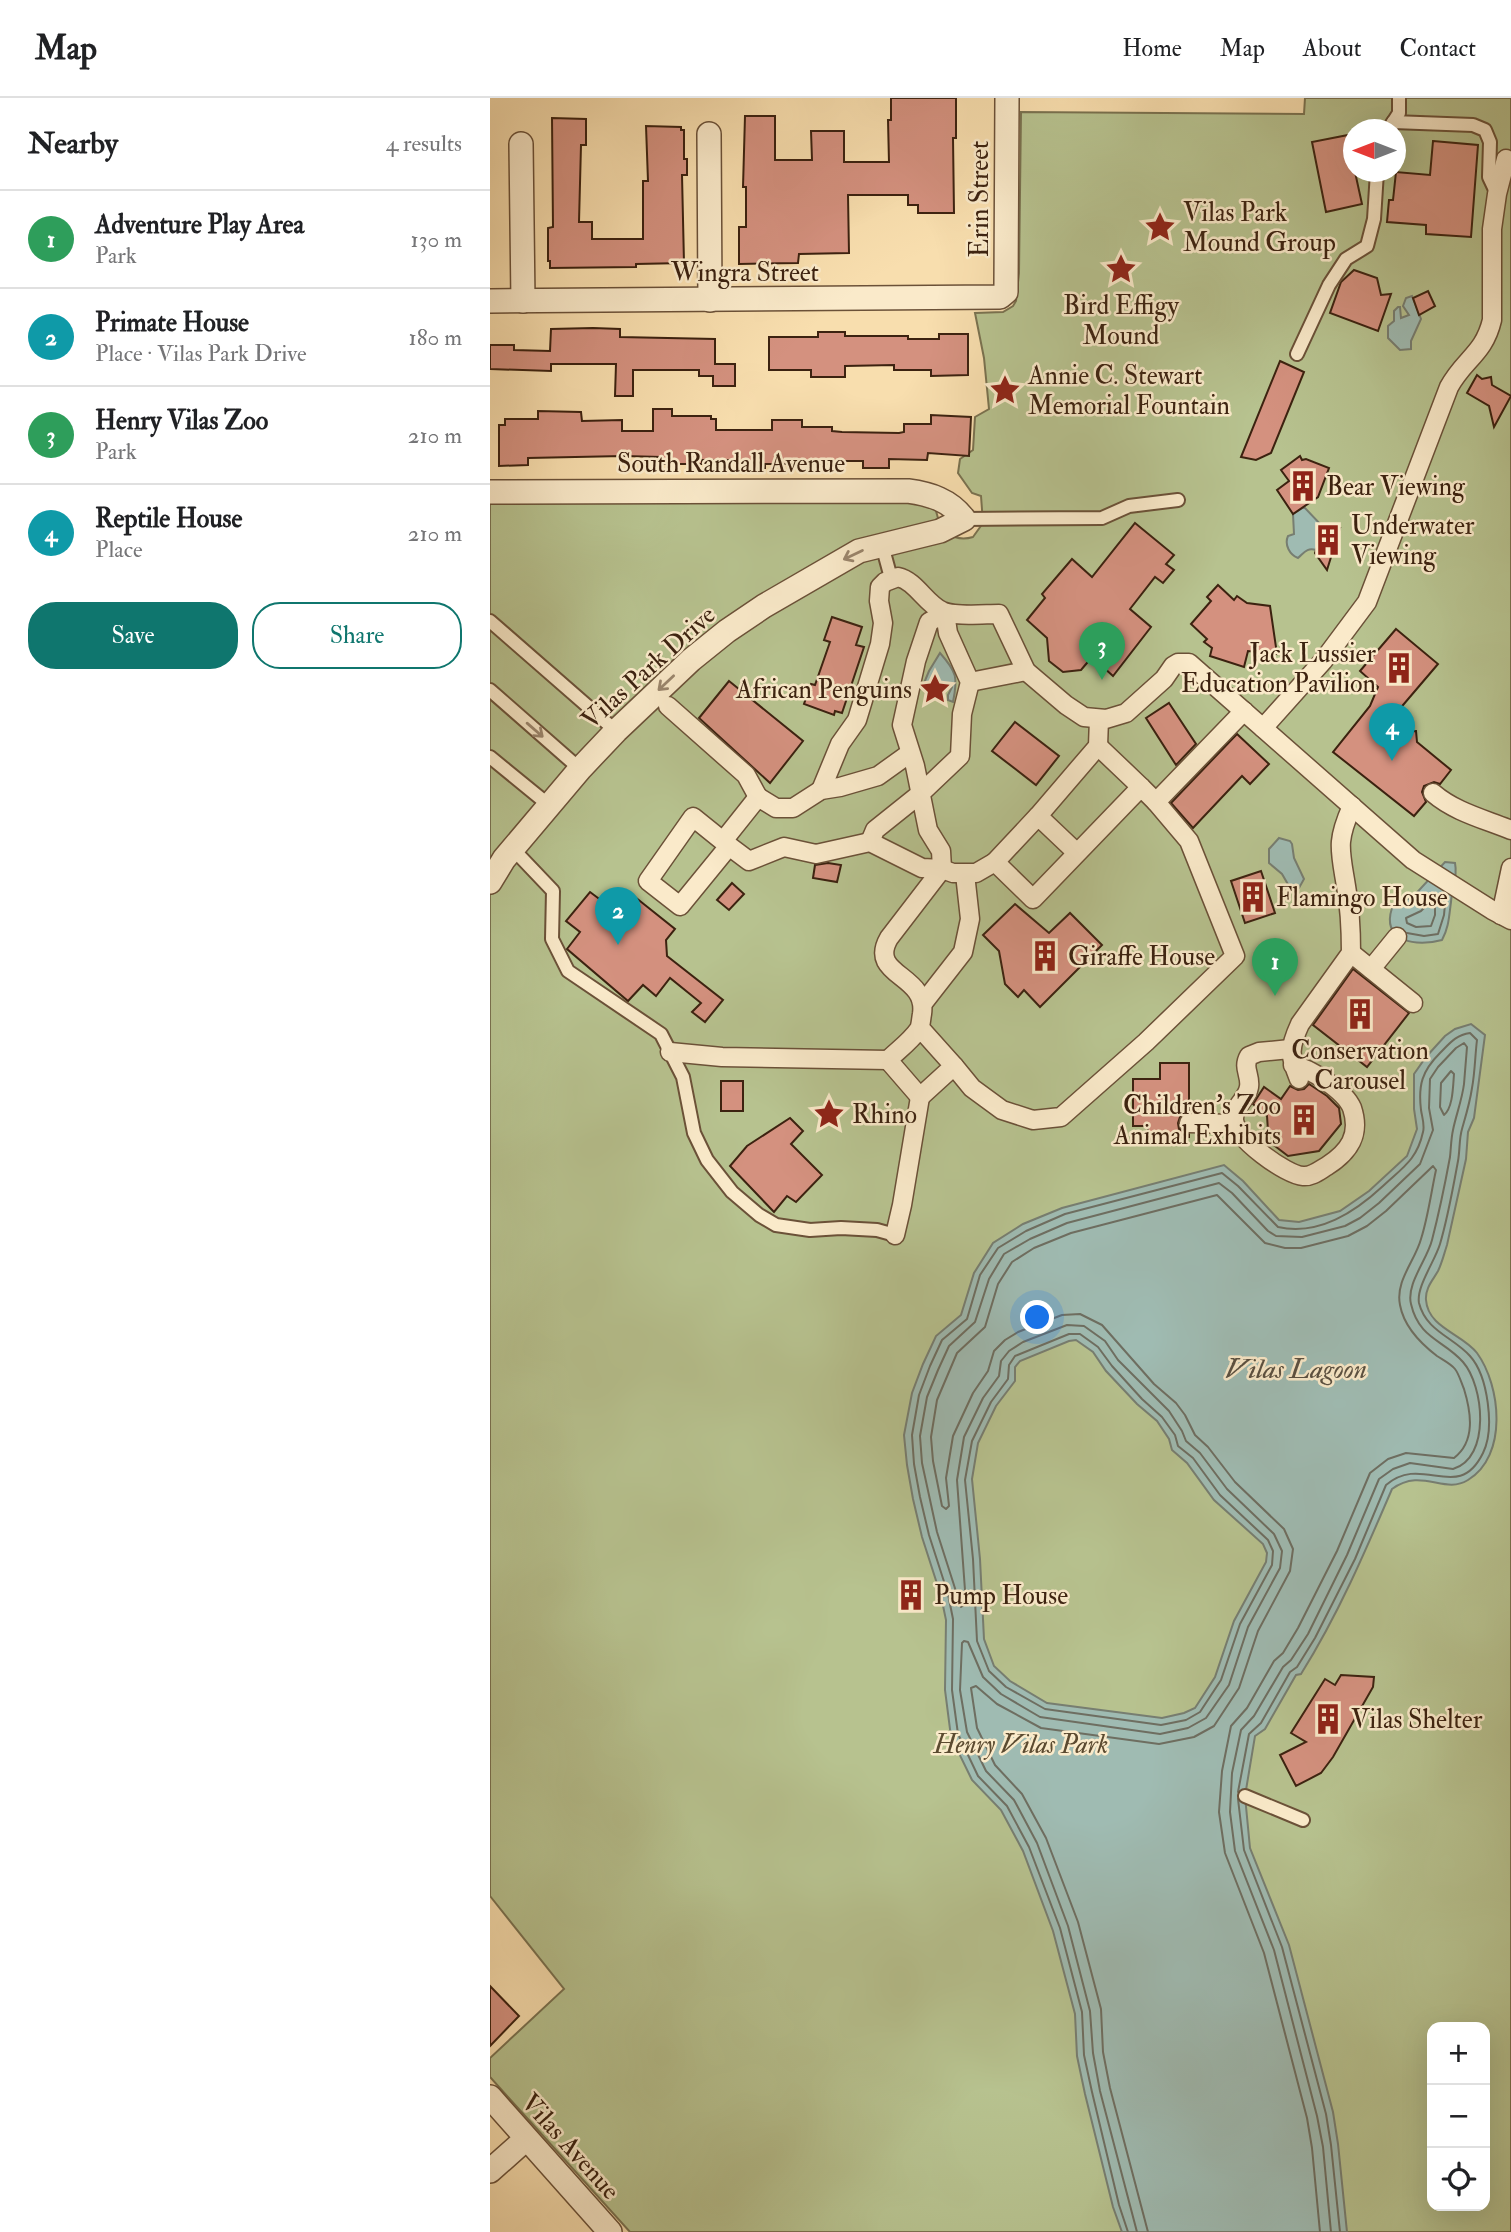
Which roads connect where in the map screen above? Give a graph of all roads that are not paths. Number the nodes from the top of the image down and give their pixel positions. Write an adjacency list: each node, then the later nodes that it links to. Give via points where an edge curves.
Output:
1 (1007, 98): 10 (street, Erin Street, via 1006,292)
2 (1399, 98): 3 (lane)
3 (1395, 119)
4 (1406, 126): 9 (lane, via 1473,125 1485,130 1490,142 1489,177)
5 (709, 134): 11 (street)
6 (521, 144): 13 (street)
7 (1506, 159): 9 (street)
8 (1376, 182): 14 (lane, via 1367,246 1346,260 1329,285)
9 (1497, 194): 28 (street, via 1489,335 1448,387 1367,601 1323,661)
10 (1000, 297): 11 (street, Wingra Street)
11 (710, 300): 13 (street, Wingra Street)
12 (490, 301): 13 (street, Wingra Street)
13 (523, 301)
14 (1297, 354)
15 (490, 492): 17 (street, South Randall Avenue, via 908,491 940,499)
16 (1178, 500): 17 (lane, via 1129,506 1102,518)
17 (964, 519): 18 (street, Vilas Park Drive, via 940,531)
18 (882, 545): 19 (lane); 29 (street, Vilas Park Drive, one-way to 29, via 859,551 803,582 727,631)
19 (891, 578): 20 (street, via 909,582); 35 (street, via 878,594 883,623 880,644 857,720 840,744)
20 (945, 613): 22 (street, via 999,614); 23 (street, via 948,633); 31 (street, via 929,622 916,661 902,725)
21 (490, 621): 29 (lane)
22 (1026, 670): 23 (street); 27 (street, via 1074,712)
23 (970, 682): 37 (street, via 962,713 960,756)
24 (490, 690): 33 (lane, one-way to 33)
25 (668, 706): 38 (street, via 746,775)
26 (1244, 710): 27 (street, via 1184,662 1173,666 1126,713); 28 (street); 39 (street)
27 (1099, 719): 30 (street)
28 (1263, 728): 41 (street)
29 (616, 732): 33 (street, Vilas Park Drive)
30 (1098, 746): 34 (street); 42 (street)
31 (910, 753): 35 (street, via 878,776); 37 (street)
32 (490, 757): 40 (lane)
33 (580, 769): 40 (street, Vilas Park Drive)
34 (1141, 787): 39 (street); 47 (street)
35 (821, 790): 38 (street, via 793,808 776,808)
36 (1433, 793): 43 (street, via 1457,809)
37 (920, 794): 44 (street, via 875,830); 50 (street)
38 (758, 797): 45 (street)
39 (1156, 802): 63 (street, via 1189,841 1235,956 1061,1116 1033,1120 1002,1111 972,1088)
40 (550, 806): 46 (street, Vilas Park Drive)
41 (1352, 806): 53 (street, via 1413,860); 55 (street, via 1339,846)
42 (1038, 816): 47 (street); 48 (street)
43 (1511, 830)
44 (870, 842): 45 (street, via 816,854 784,847 749,861); 50 (street, via 922,868)
45 (726, 843): 45 (street, via 680,906 648,881 693,817)
46 (513, 849): 52 (street, Vilas Park Drive); 60 (lane, via 553,891 552,939 568,971 662,1034)
47 (1077, 853): 48 (street, via 1033,899)
48 (995, 862): 51 (street)
49 (1511, 868): 53 (street)
50 (942, 869): 51 (street); 57 (street, via 884,950 888,966 918,989)
51 (965, 874): 57 (street, via 970,919 963,952)
52 (490, 882)
53 (1500, 914)
54 (1397, 937): 56 (street)
55 (1351, 953): 56 (street); 62 (street, via 1300,1024)
56 (1371, 969): 58 (street)
57 (924, 1002): 59 (street)
58 (1413, 1003)
59 (920, 1028): 61 (street); 63 (street)
60 (670, 1052): 61 (street); 67 (lane, via 683,1077 694,1133 707,1160 759,1215 776,1225)
61 (888, 1060): 64 (street)
62 (1294, 1064): 66 (street, via 1259,1052 1249,1056 1245,1067 1249,1087); 66 (street, via 1347,1099 1356,1126 1342,1156 1309,1176 1300,1176 1255,1148)
63 (954, 1066): 64 (street)
64 (920, 1097): 67 (street)
65 (1189, 1123): 66 (street)
66 (1234, 1124)
67 (895, 1235)
68 (1245, 1796): 69 (lane)
69 (1303, 1820)
70 (490, 2097): 71 (street, Vilas Avenue)
71 (526, 2139): 72 (street); 73 (street, Vilas Avenue)
72 (490, 2171)
73 (610, 2232)

